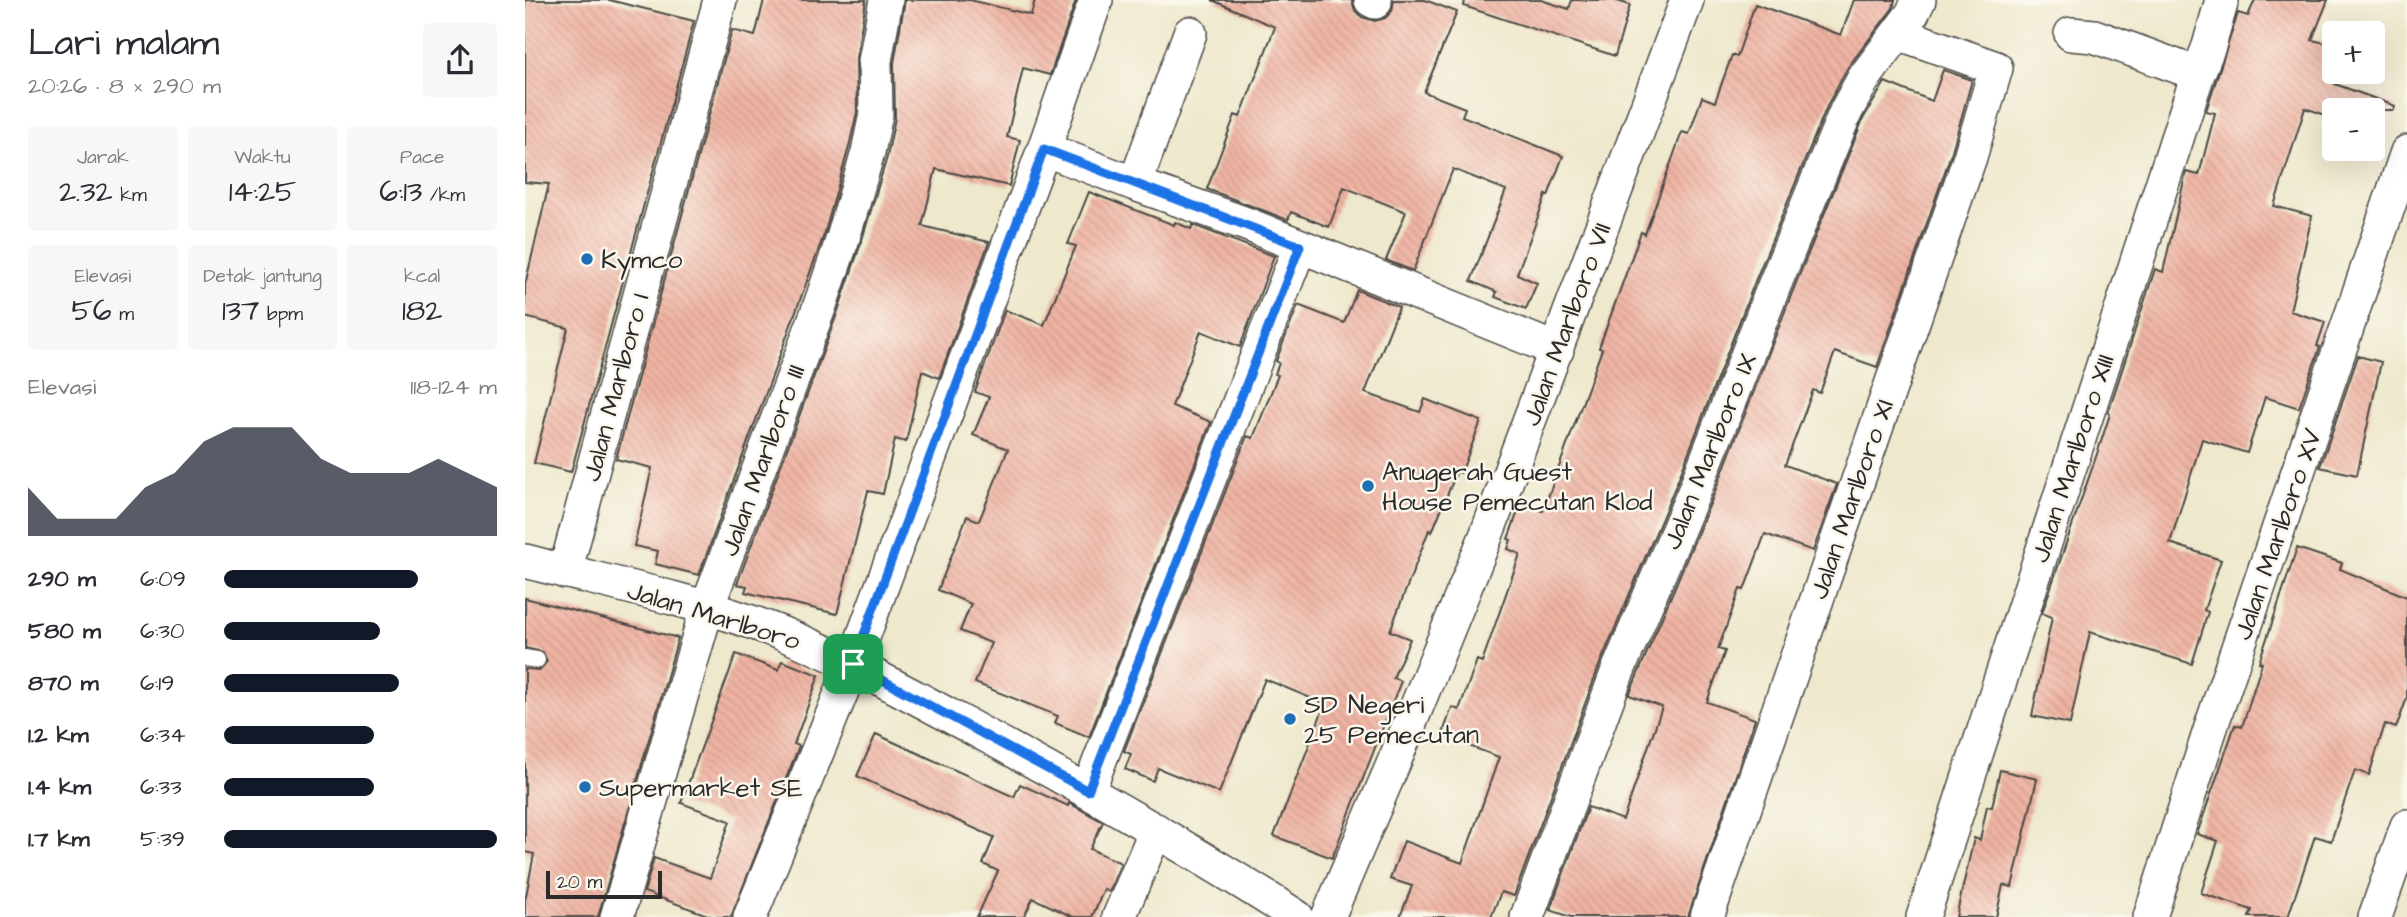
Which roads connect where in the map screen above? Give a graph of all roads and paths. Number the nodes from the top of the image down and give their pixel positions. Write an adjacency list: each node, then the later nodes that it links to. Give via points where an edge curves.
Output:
1 (720, 0): 17 (street, Jalan Marlboro I)
2 (886, 0): 18 (street, Jalan Marlboro III, via 875,61 876,114 843,238)
3 (1095, 0): 11 (street)
4 (1687, 0): 15 (street, Jalan Marlboro VII)
5 (1919, 0): 8 (street, Jalan Marlboro IX)
6 (2222, 0): 10 (street, Jalan Marlboro XIII)
7 (1190, 33): 13 (street)
8 (1898, 33): 28 (street, Jalan Marlboro IX, via 1846,111 1617,673); 29 (street, Jalan Marlboro XI, via 1996,68 1994,82)
9 (2071, 34): 10 (street, via 2094,36)
10 (2198, 74): 30 (street, Jalan Marlboro XIII)
11 (1044, 149): 13 (street); 19 (street)
12 (2407, 152): 31 (street, Jalan Marlboro XV)
13 (1135, 184): 14 (street)
14 (1300, 246): 15 (street); 20 (street)
15 (1557, 350): 27 (street, Jalan Marlboro VII, via 1451,624)
16 (525, 561): 17 (street, Jalan Marlboro)
17 (565, 572): 18 (street, Jalan Marlboro)
18 (707, 607): 19 (street, Jalan Marlboro); 23 (street, Jalan Marlboro III)
19 (853, 664): 20 (street, Jalan Marlboro); 24 (street)
20 (1088, 791): 22 (street, Jalan Marlboro)
21 (2407, 826): 32 (street)
22 (1156, 830): 25 (street); 26 (street, Jalan Marlboro)
23 (617, 917)
24 (750, 917)
25 (1119, 917)
26 (1297, 917)
27 (1328, 917)
28 (1527, 917)
29 (1707, 917)
30 (1923, 917)
31 (2150, 917)
32 (2375, 917)

